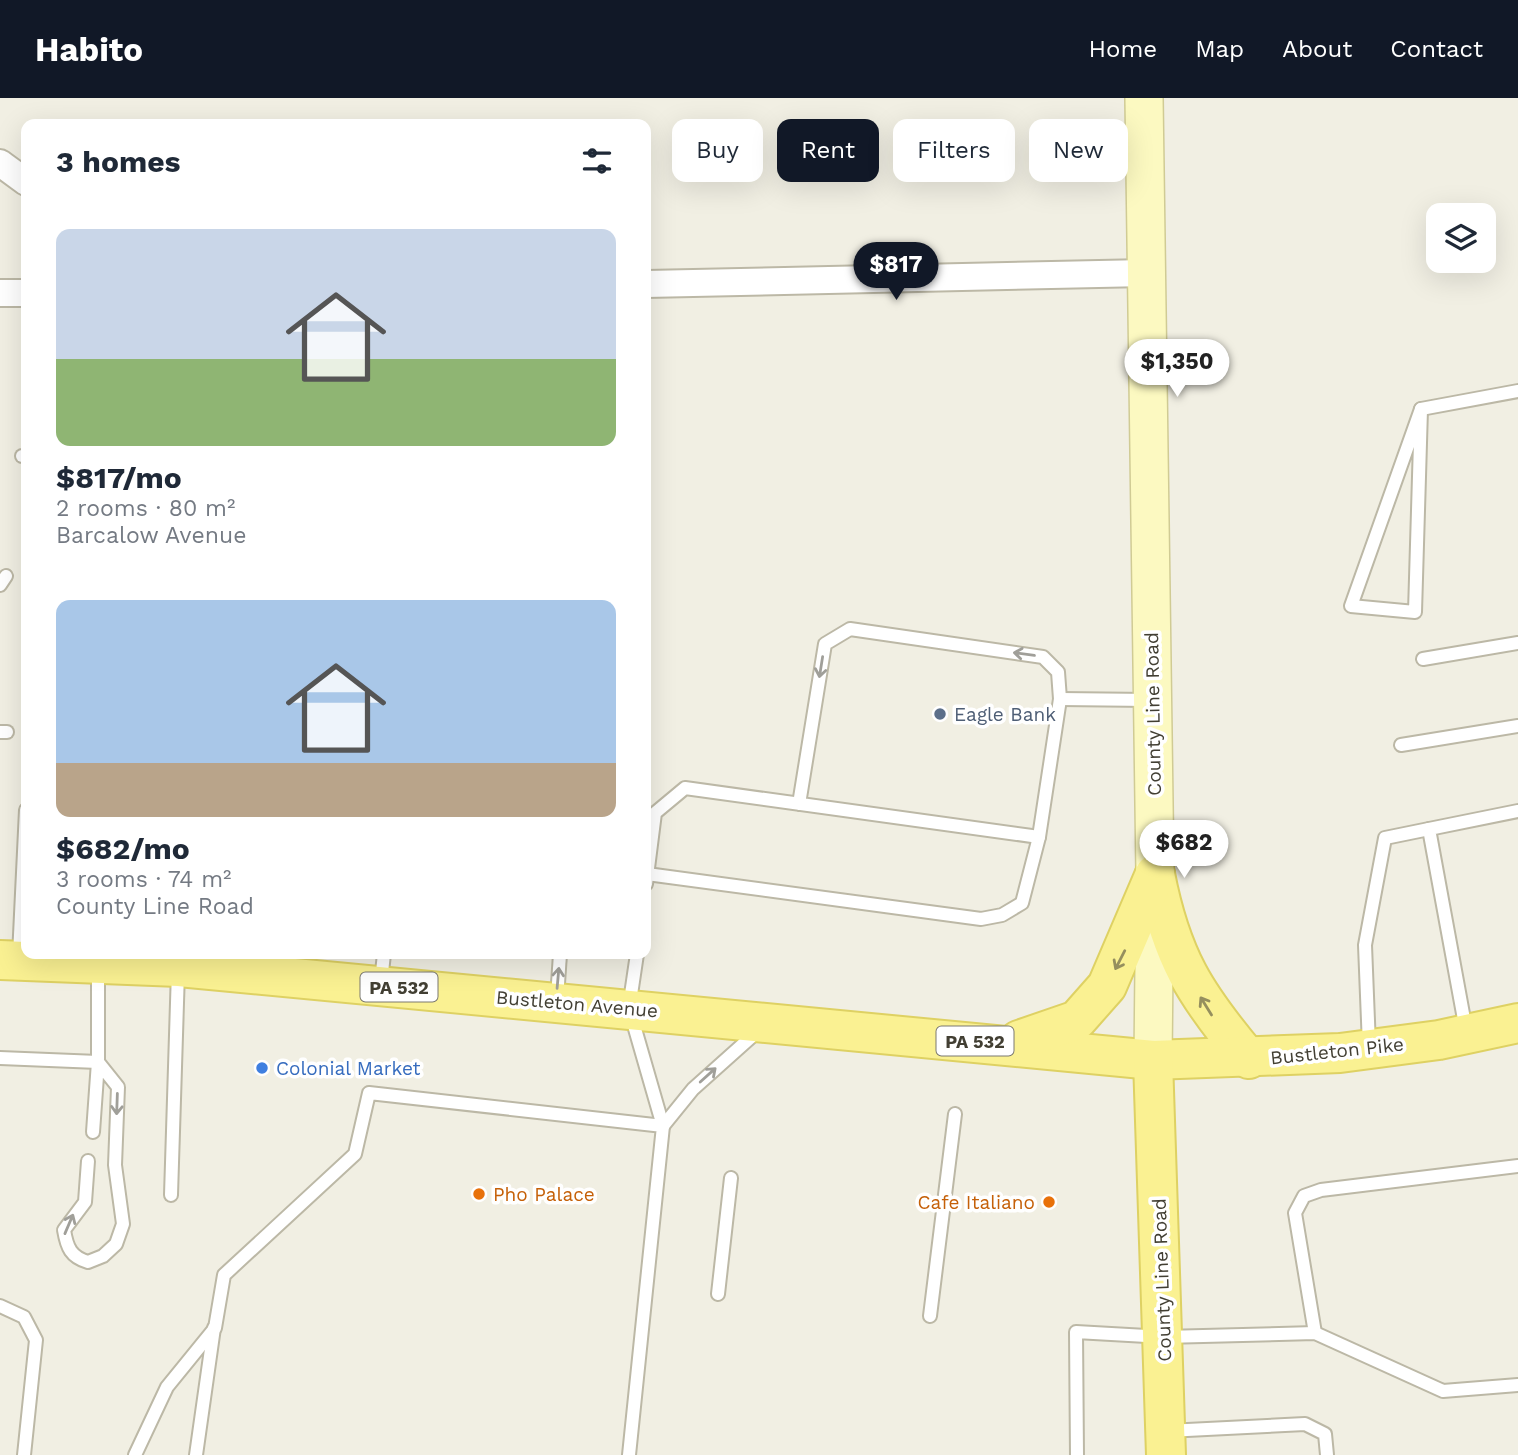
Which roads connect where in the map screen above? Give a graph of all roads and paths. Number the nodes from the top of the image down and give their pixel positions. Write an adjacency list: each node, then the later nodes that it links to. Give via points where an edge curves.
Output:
1 (1144, 98): 4 (main road, County Line Road)
2 (0, 163): 3 (street)
3 (21, 178)
4 (1146, 273): 5 (street); 13 (main road, County Line Road)
5 (651, 284)
6 (0, 293): 7 (street)
7 (21, 293)
8 (1518, 391): 9 (lane)
9 (1421, 410): 9 (lane, via 1356,593 1351,606 1415,612)
10 (1518, 643): 11 (lane)
11 (1423, 659)
12 (1059, 699): 13 (lane); 16 (lane, one-way to 16, via 1058,672 1044,657 850,629 825,644); 19 (lane)
13 (1153, 701): 22 (main road, County Line Road)
14 (1518, 726): 15 (lane)
15 (1401, 744)
16 (799, 804): 19 (lane); 20 (lane, via 685,788 655,813)
17 (1518, 811): 18 (lane)
18 (1429, 829): 34 (lane); 36 (lane, via 1385,838 1365,945)
19 (1039, 837): 23 (lane, via 1022,903 1002,915 981,919)
20 (651, 842)
21 (21, 854): 26 (lane)
22 (1155, 874): 35 (main road, one-way to 35, via 1107,986 1077,1020); 38 (main road, one-way to 22, via 1211,1014 1185,971 1165,925); 39 (main road, County Line Road)
23 (651, 880)
24 (560, 959): 30 (lane, one-way to 24)
25 (636, 959): 31 (lane)
26 (9, 960): 28 (main road, Bustleton Avenue / PA 532)
27 (179, 960): 28 (main road, Bustleton Avenue / PA 532); 29 (main road, Bustleton Avenue / PA 532); 47 (lane)
28 (98, 963): 40 (lane)
29 (383, 970): 30 (main road, Bustleton Avenue / PA 532)
30 (556, 1002): 31 (main road, Bustleton Avenue / PA 532)
31 (629, 1009): 32 (main road, Bustleton Avenue / PA 532); 42 (lane)
32 (768, 1022): 35 (main road, Bustleton Avenue / PA 532); 42 (lane, one-way to 32, via 693,1089)
33 (1518, 1023): 34 (main road, Bustleton Pike / PA 532)
34 (1467, 1034): 36 (main road, Bustleton Pike / PA 532)
35 (1004, 1044): 39 (main road, Bustleton Avenue / PA 532)
36 (1369, 1049): 38 (main road, Bustleton Pike / PA 532)
37 (0, 1058): 40 (lane)
38 (1249, 1059): 39 (main road, Bustleton Pike / PA 532)
39 (1153, 1060): 53 (main road, County Line Road)
40 (98, 1062): 43 (lane); 44 (lane, one-way to 44, via 118,1087 115,1165 123,1224 116,1244 88,1262 75,1258 64,1230 85,1202)
41 (955, 1114): 50 (lane)
42 (663, 1126): 51 (lane, via 369,1093 355,1154 224,1275); 59 (lane)
43 (93, 1132)
44 (88, 1161)
45 (1518, 1167): 52 (lane, via 1321,1190 1304,1196 1295,1213)
46 (731, 1178): 48 (lane)
47 (170, 1195)
48 (718, 1294)
49 (0, 1307): 56 (lane, via 24,1317 36,1340)
50 (930, 1316)
51 (215, 1328): 57 (lane, via 167,1387); 58 (lane)
52 (1315, 1333): 53 (lane); 54 (lane, via 1443,1391)
53 (1164, 1336): 55 (main road, County Line Road); 60 (lane, via 1076,1332)
54 (1518, 1385)
55 (1166, 1443): 61 (lane, via 1305,1424 1325,1434)
56 (24, 1455)
57 (135, 1455)
58 (197, 1455)
59 (629, 1455)
60 (1077, 1455)
61 (1327, 1455)

